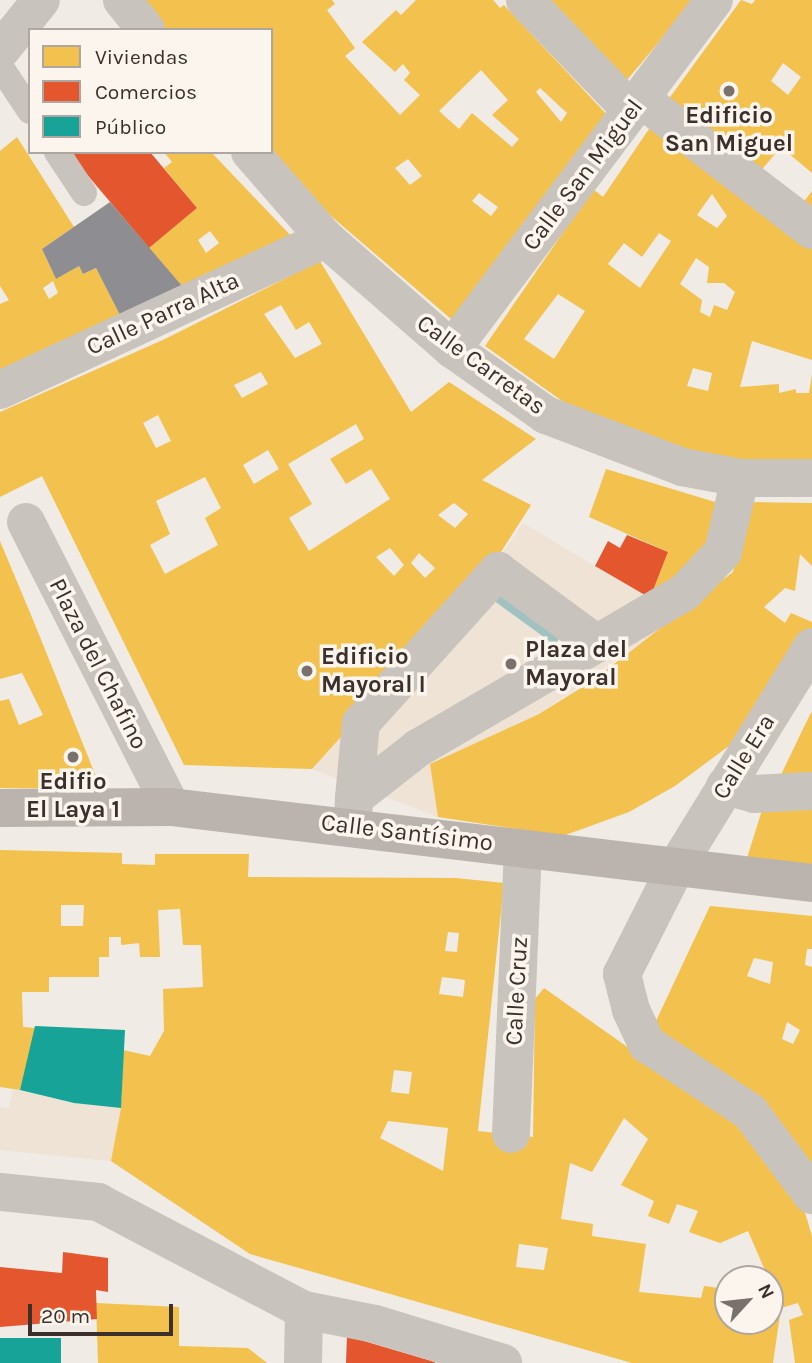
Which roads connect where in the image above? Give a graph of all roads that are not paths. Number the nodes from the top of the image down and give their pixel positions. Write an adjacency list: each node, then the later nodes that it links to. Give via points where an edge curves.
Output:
1 (41, 0): 6 (street)
2 (122, 0): 5 (street)
3 (525, 0): 8 (street)
4 (714, 0): 8 (street, Calle San Miguel)
5 (144, 28)
6 (0, 51)
7 (0, 65): 9 (lane)
8 (636, 104): 13 (street); 15 (street, Calle San Miguel)
9 (28, 108)
10 (58, 154): 12 (lane)
11 (252, 154): 14 (street, Calle Carretas)
12 (84, 193)
13 (812, 230)
14 (326, 239): 15 (street, Calle Carretas); 16 (street, Calle Parra Alta)
15 (452, 349): 17 (street, Calle Carretas, via 546,415 682,467)
16 (0, 390)
17 (740, 478): 18 (street, Calle Carretas); 20 (street, via 723,552 685,592)
18 (812, 478)
19 (26, 522): 24 (street, Plaza del Chafino)
20 (597, 644): 26 (street, via 418,748); 26 (street, via 498,571 361,723)
21 (812, 647): 22 (street, Calle Era)
22 (725, 786): 23 (street, via 754,794); 28 (street, Calle Era)
23 (812, 790)
24 (171, 807): 25 (main road, Calle Santísimo); 26 (main road, Calle Santísimo)
25 (0, 808)
26 (353, 811): 27 (main road, Calle Santísimo)
27 (523, 848): 28 (main road, Calle Santísimo); 30 (street, Calle Cruz)
28 (676, 867): 29 (main road, Calle Santísimo); 32 (street, Calle Era, via 622,974 631,1010 647,1044 750,1112)
29 (812, 883)
30 (510, 1134)
31 (0, 1192): 33 (street, via 98,1202)
32 (812, 1195)
33 (304, 1310): 34 (street); 35 (street, via 375,1324)
34 (303, 1363)
35 (503, 1363)

